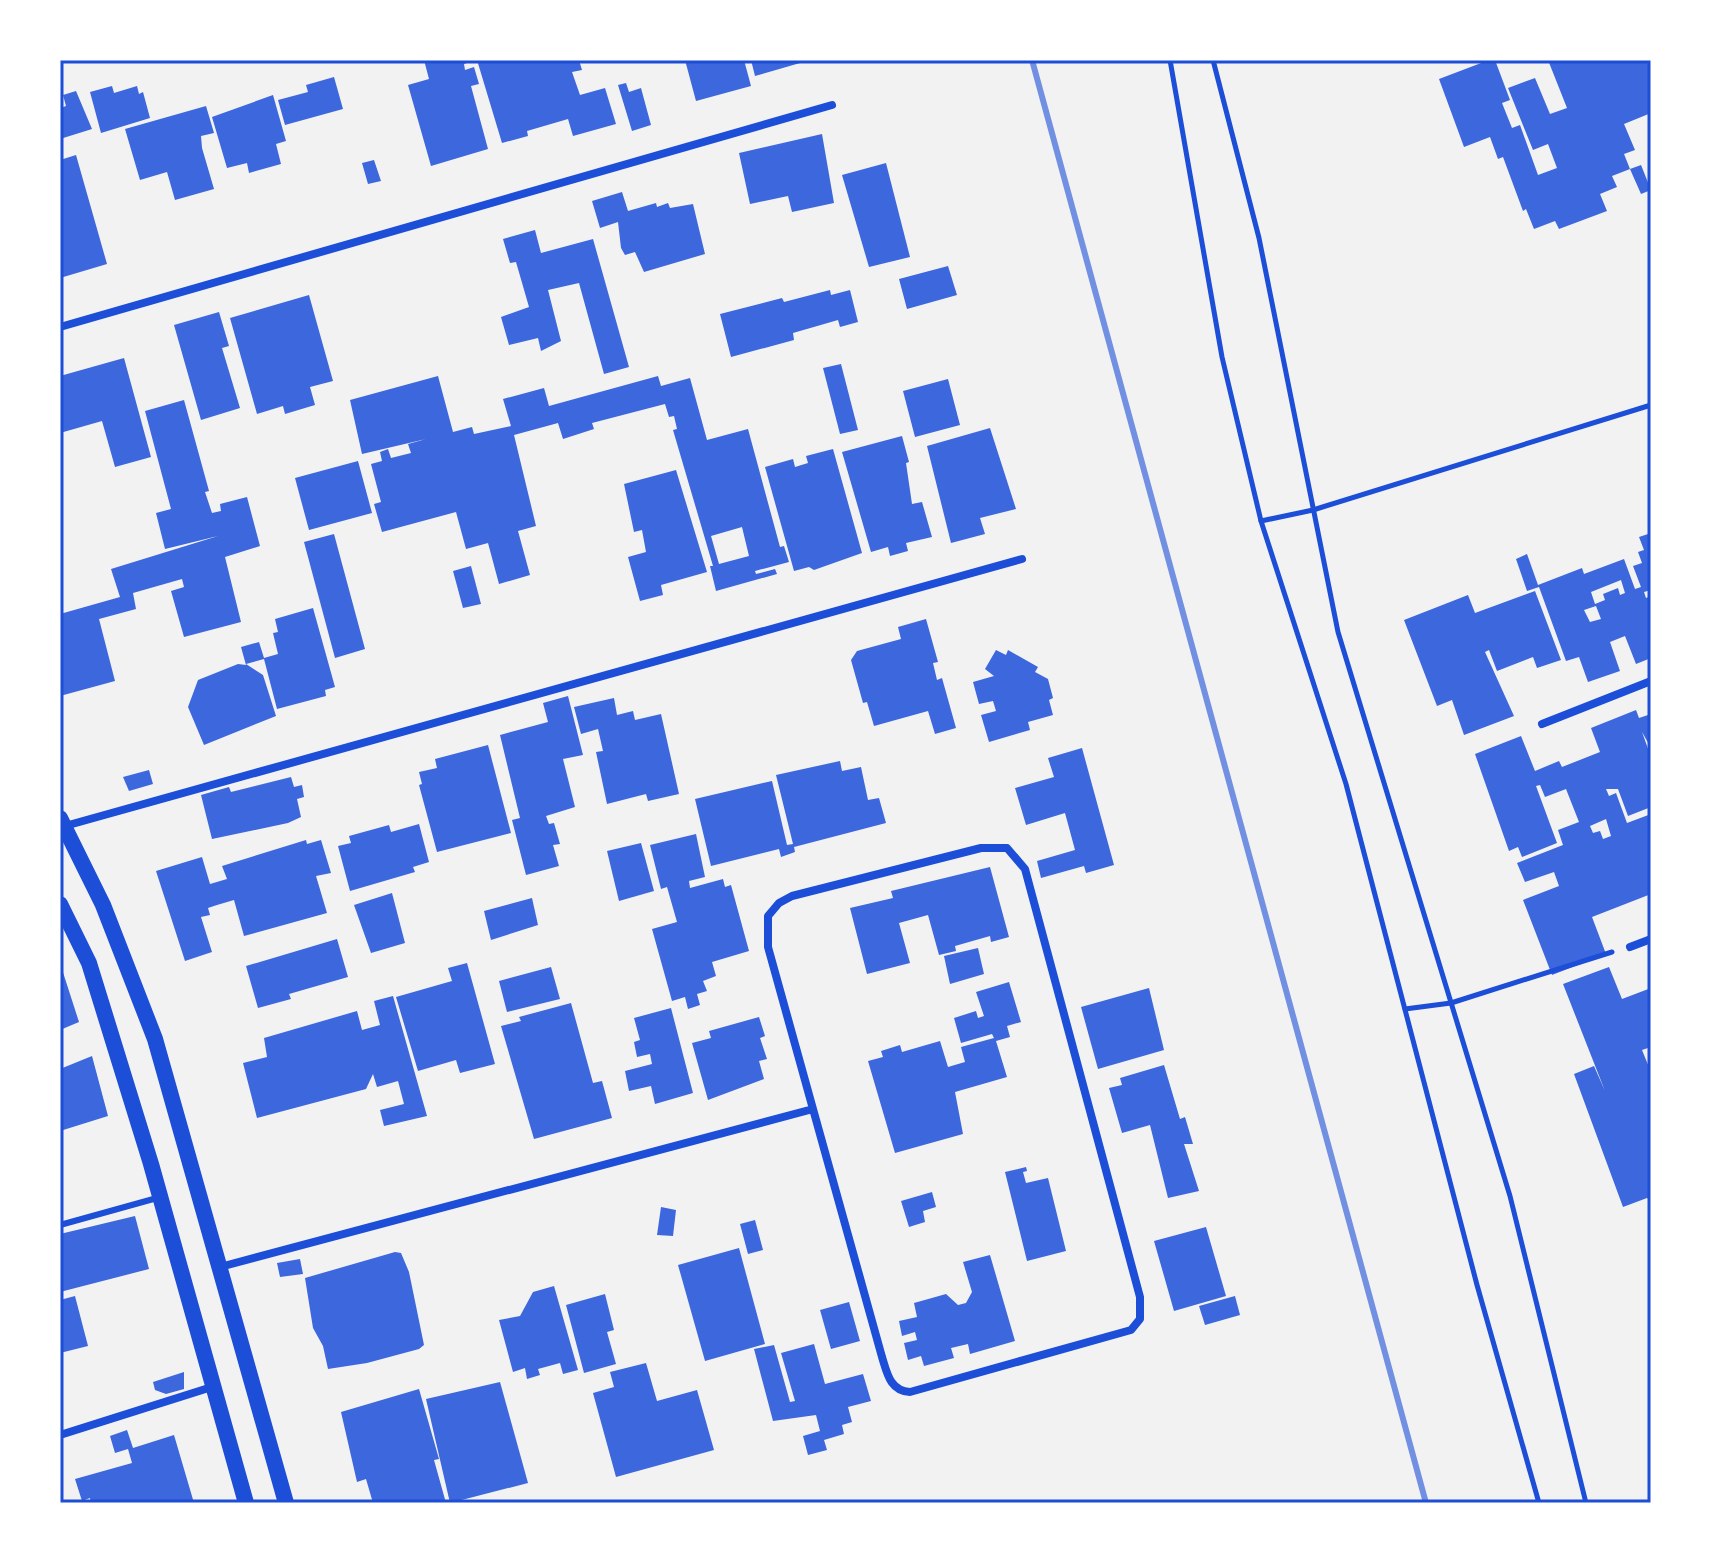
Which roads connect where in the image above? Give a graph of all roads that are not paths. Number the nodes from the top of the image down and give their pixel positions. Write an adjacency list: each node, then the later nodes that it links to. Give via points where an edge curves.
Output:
1 (832, 105): 2 (street)
2 (60, 327)
3 (1022, 559): 6 (street)
4 (1651, 681): 5 (street)
5 (1542, 724)
6 (63, 822): 13 (main road, via 103,905 155,1039)
7 (60, 904): 11 (main road, via 89,963)
8 (1651, 939): 9 (street)
9 (1630, 947)
10 (813, 1109): 10 (street, via 768,947 768,916 792,896 981,848 1007,848 1025,869 1140,1297 1140,1319 1131,1330 900,1392 882,1357); 13 (street)
11 (161, 1197): 12 (lane); 14 (main road)
12 (60, 1225)
13 (220, 1267): 17 (main road)
14 (215, 1386): 15 (street); 16 (main road)
15 (60, 1435)
16 (246, 1503)
17 (286, 1503)

